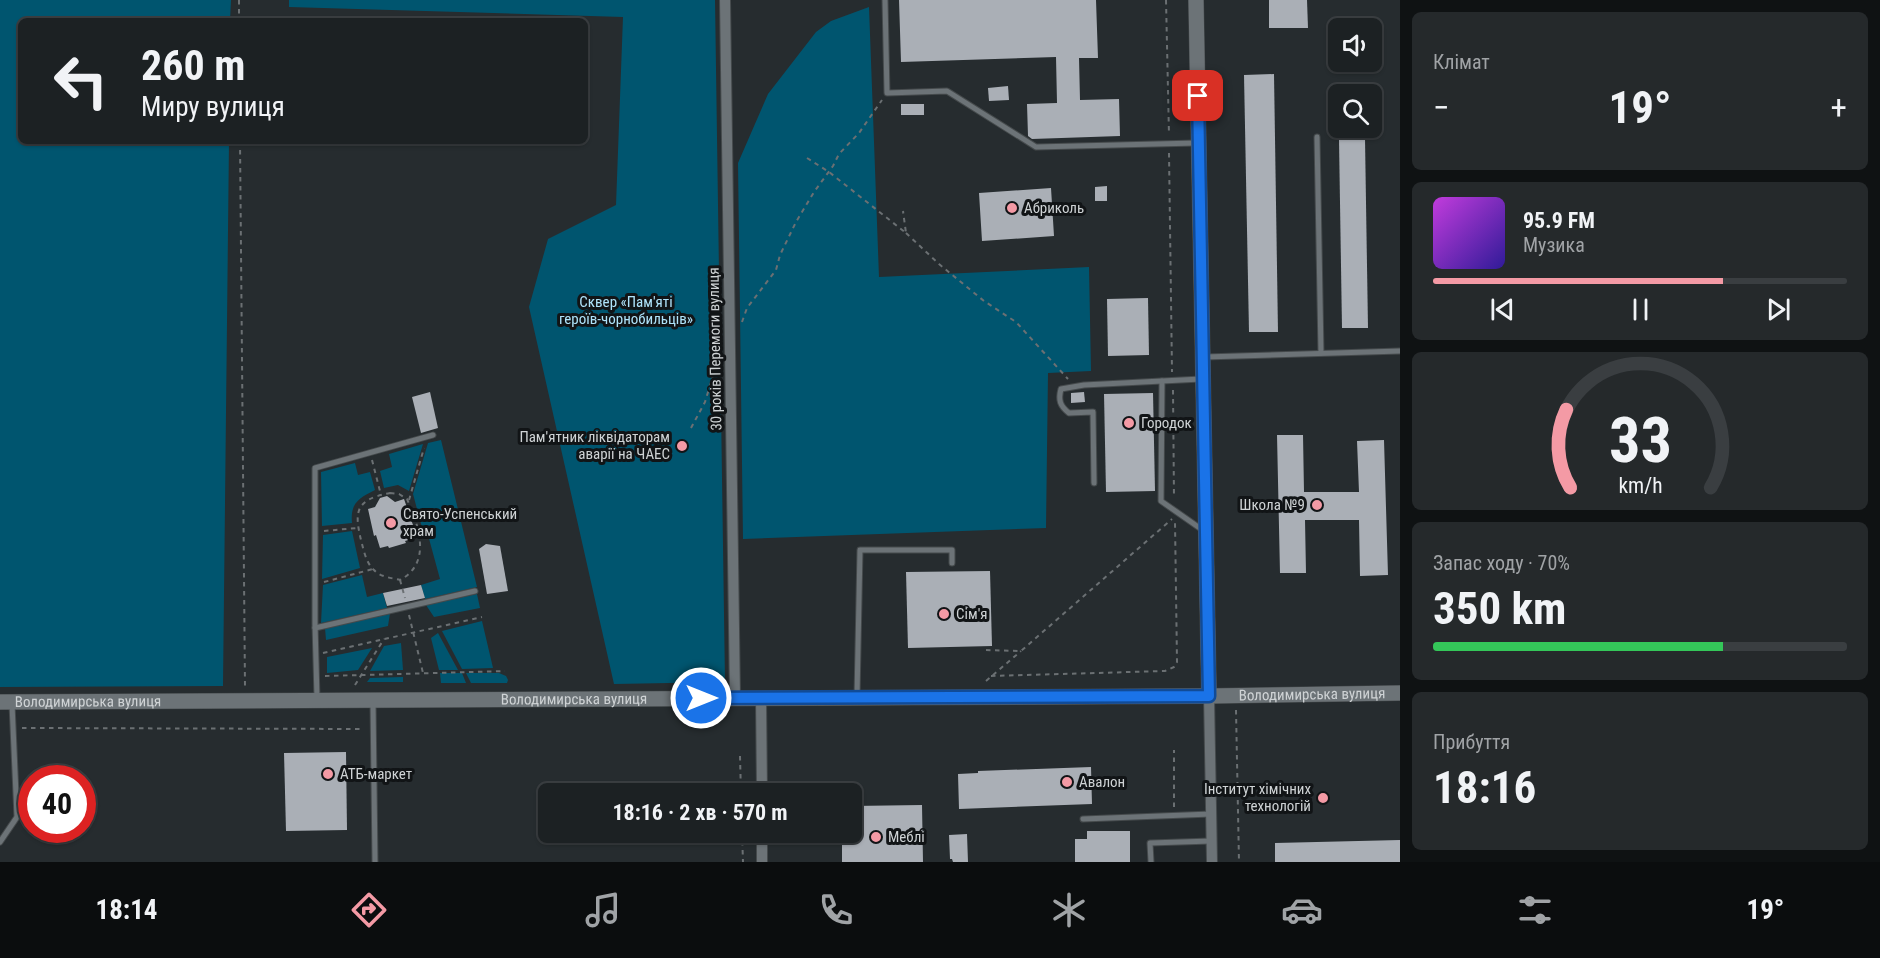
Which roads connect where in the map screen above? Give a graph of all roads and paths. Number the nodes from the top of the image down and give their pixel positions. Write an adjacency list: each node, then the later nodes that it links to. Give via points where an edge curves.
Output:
1 (239, 0): 6 (path)
2 (725, 0): 53 (street, 30 років Перемоги вулиця)
3 (885, 0): 7 (lane)
4 (1166, 0): 21 (path)
5 (1196, 0): 9 (street)
6 (239, 18)
7 (887, 93): 9 (lane, via 946,91 1036,147); 12 (path, via 839,154)
8 (1317, 137): 17 (lane)
9 (1199, 143): 19 (street)
10 (240, 144): 57 (path)
11 (807, 158): 12 (path)
12 (830, 172): 14 (path); 15 (path, via 796,222 776,270 747,308)
13 (903, 211): 14 (path)
14 (906, 233): 23 (path, via 984,301 1016,322)
15 (739, 326)
16 (1400, 351): 17 (lane)
17 (1322, 353): 19 (lane)
18 (719, 355): 24 (path, via 705,402)
19 (1203, 357): 20 (street)
20 (1203, 378): 21 (lane); 33 (street)
21 (1173, 380): 22 (lane); 30 (path)
22 (1162, 381): 23 (lane); 30 (lane, via 1161,501)
23 (1075, 386): 27 (lane, via 1061,389 1059,398 1062,408 1069,413 1093,412)
24 (691, 428)
25 (430, 436): 26 (lane); 29 (path)
26 (370, 453): 28 (path); 32 (lane, via 315,468)
27 (1094, 483)
28 (381, 495): 29 (path, via 399,494); 31 (path, via 361,507)
29 (408, 501): 35 (path, via 420,539 417,565 400,580)
30 (1174, 511): 33 (lane)
31 (358, 528): 32 (path); 35 (path)
32 (315, 531): 36 (lane)
33 (1206, 533): 52 (street)
34 (952, 563): 55 (lane, via 952,550 860,550)
35 (373, 569): 36 (path)
36 (315, 584): 39 (lane)
37 (475, 591): 39 (lane)
38 (482, 617): 40 (path)
39 (315, 628): 44 (lane)
40 (413, 633): 41 (path); 46 (path)
41 (384, 639): 44 (path); 50 (path)
42 (986, 650): 43 (path)
43 (1020, 651): 48 (path); 48 (path, via 1175,517 1174,667 1165,671)
44 (316, 655): 47 (lane)
45 (505, 671): 46 (path)
46 (423, 673): 47 (path)
47 (317, 676): 58 (lane)
48 (991, 676): 49 (path)
49 (986, 681)
50 (354, 686)
51 (1400, 693): 52 (street, Володимирська вулиця)
52 (1209, 696): 55 (street, Володимирська вулиця); 67 (street)
53 (735, 698): 54 (street, Володимирська вулиця); 56 (street, Володимирська вулиця)
54 (761, 698): 55 (street, Володимирська вулиця); 66 (street)
55 (857, 698)
56 (372, 700): 58 (street, Володимирська вулиця); 62 (lane)
57 (245, 701): 58 (street, Володимирська вулиця); 59 (street, Володимирська вулиця)
58 (318, 701)
59 (6, 702): 61 (lane)
60 (1236, 710): 79 (path)
61 (13, 728): 62 (path); 71 (lane, via 17,817)
62 (373, 729): 74 (lane)
63 (1174, 750): 68 (path)
64 (740, 756): 65 (path)
65 (741, 783)
66 (762, 783)
67 (1211, 814): 68 (lane); 70 (street)
68 (1174, 815): 69 (lane)
69 (1083, 819)
70 (1211, 841): 77 (lane, via 1150,843); 78 (street)
71 (0, 842)
72 (742, 843): 75 (path)
73 (762, 843): 76 (street)
74 (375, 862)
75 (743, 862)
76 (762, 862)
77 (1150, 862)
78 (1212, 862)
79 (1239, 862)

